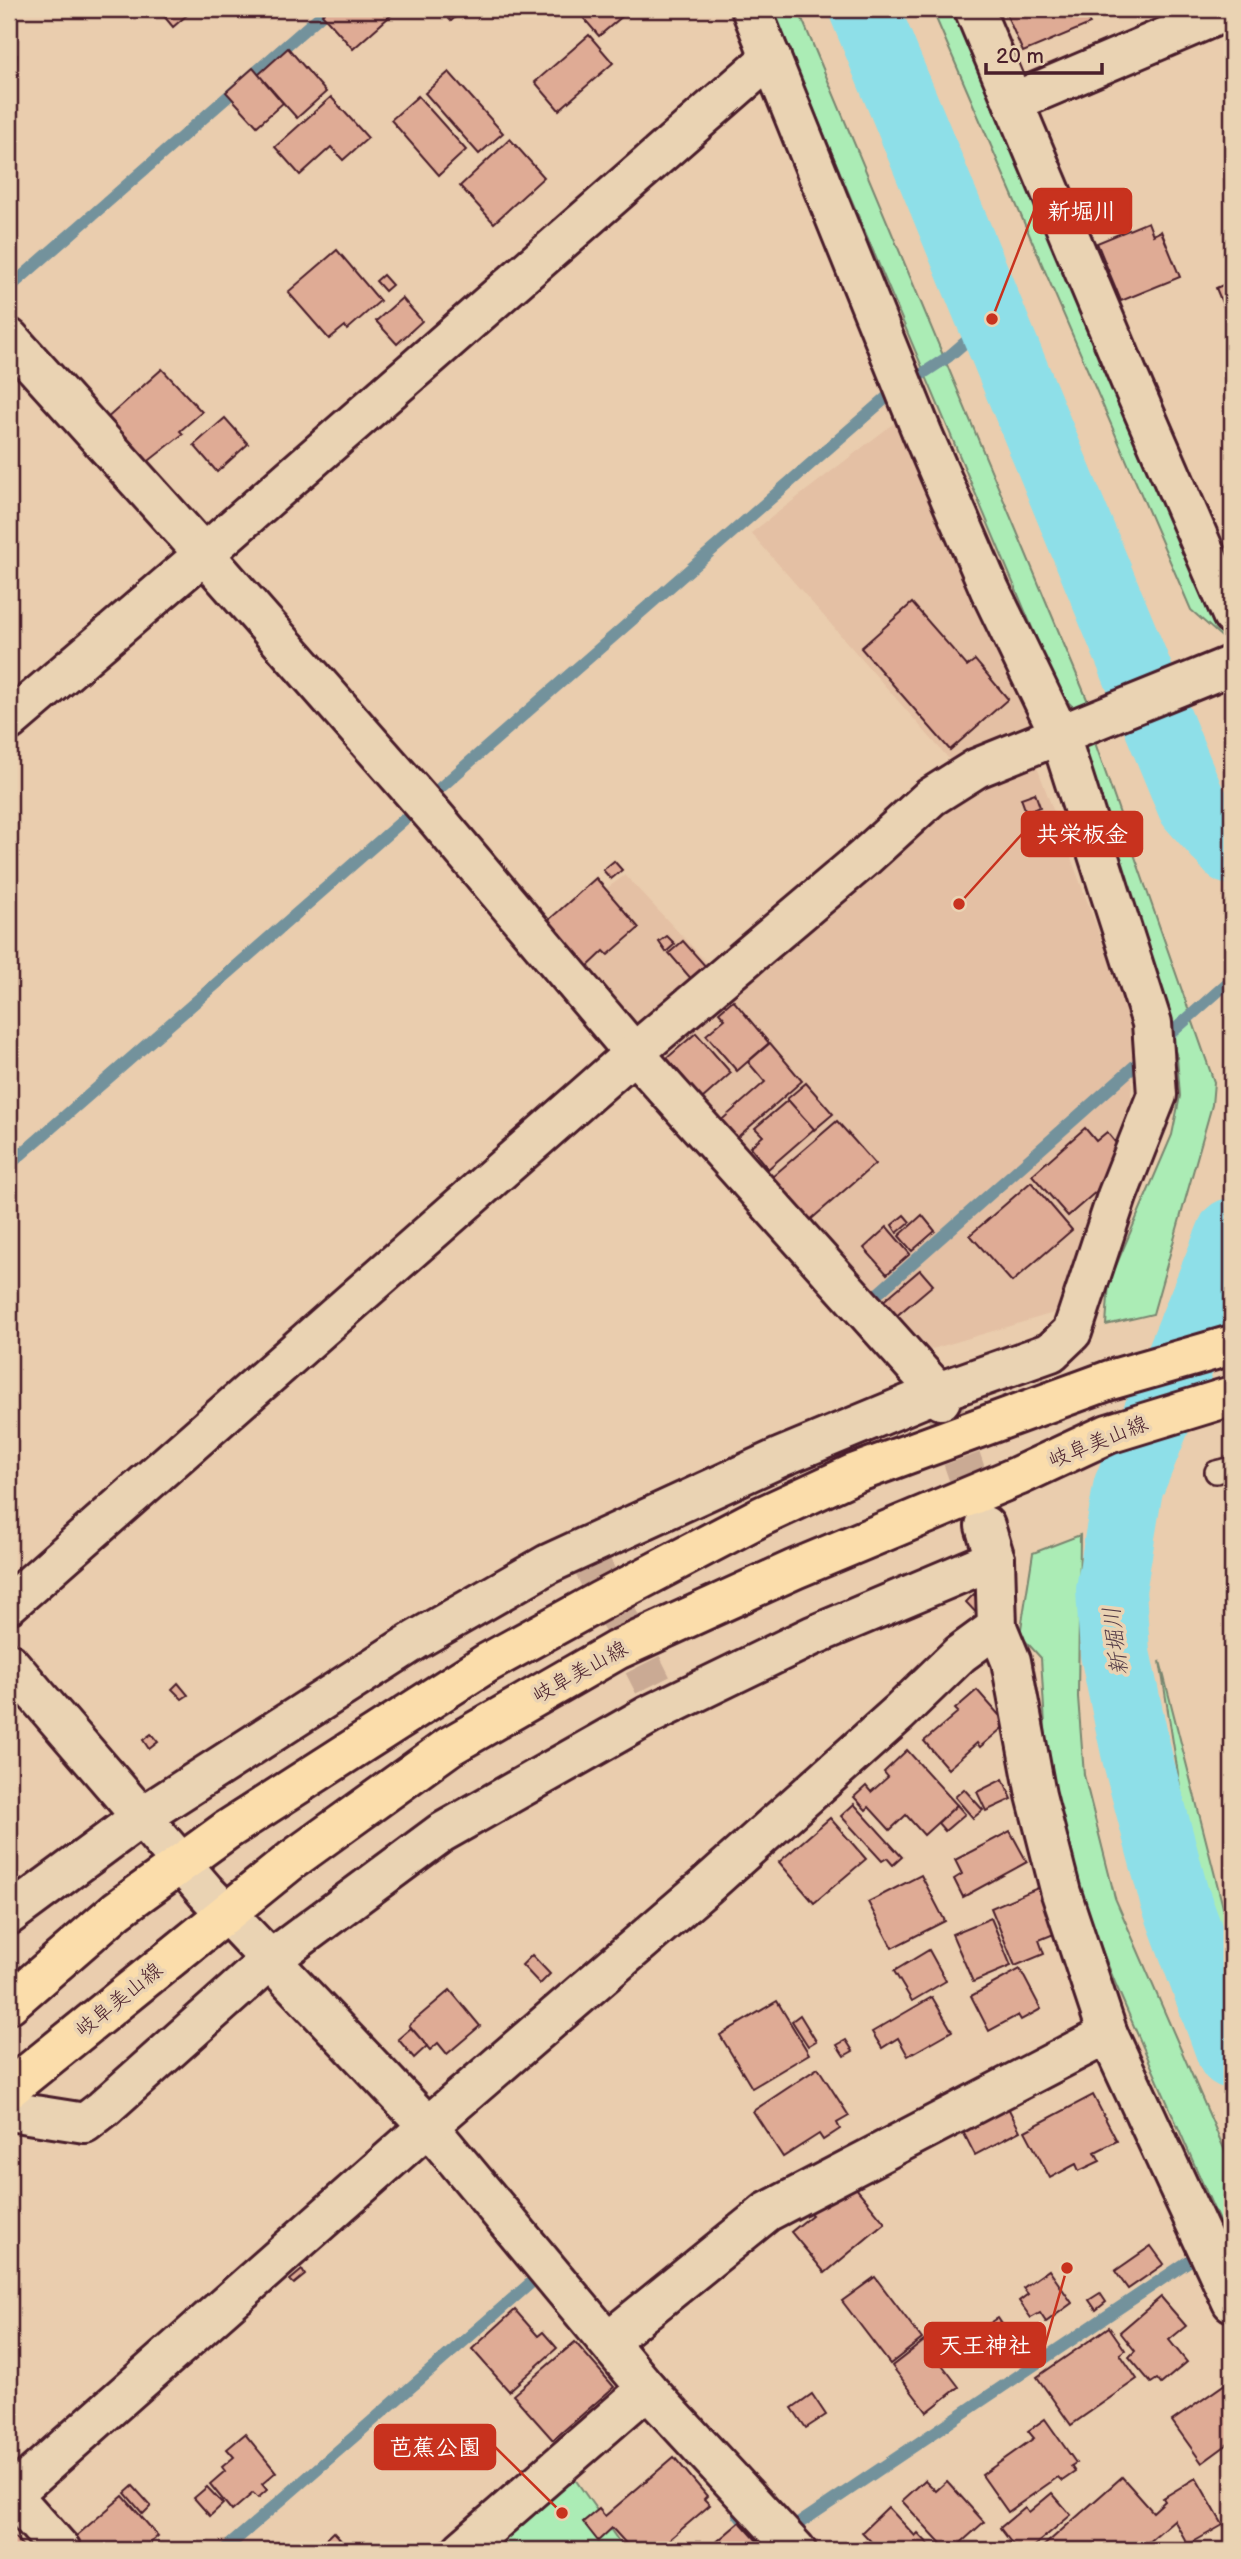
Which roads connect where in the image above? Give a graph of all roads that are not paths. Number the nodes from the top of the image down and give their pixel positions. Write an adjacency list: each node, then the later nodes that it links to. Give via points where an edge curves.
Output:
1 (751, 9): 4 (street)
2 (974, 9): 5 (street)
3 (1232, 9): 5 (street)
4 (771, 57): 7 (street); 11 (street, via 990,590)
5 (1013, 102): 8 (street)
6 (9, 338): 7 (street)
7 (204, 554): 10 (street); 12 (street)
8 (1232, 615)
9 (1231, 666): 11 (street)
10 (9, 721)
11 (1066, 730): 12 (street, via 977,768 931,797); 14 (street, via 1152,1023 1157,1095 1072,1332 1051,1352)
12 (634, 1053): 14 (street); 16 (street)
13 (1232, 1345): 20 (main road, via 1110,1380 989,1423 853,1474 762,1516 509,1650)
14 (940, 1396): 19 (street, via 781,1457 587,1555 548,1564 416,1640)
15 (1232, 1396): 21 (main road, 岐阜美山線, via 1108,1434 617,1650 450,1746 292,1860)
16 (9, 1604)
17 (997, 1627): 23 (street, via 990,1543 811,1636 659,1696 442,1833); 25 (street, via 1011,1661 1036,1795 1061,1893); 28 (street, via 960,1654 716,1877)
18 (9, 1663): 19 (street)
19 (141, 1817): 20 (street); 22 (street)
20 (181, 1864): 21 (street); 24 (main road, via 117,1910)
21 (226, 1914): 23 (street); 26 (main road, 岐阜美山線)
22 (9, 1915)
23 (270, 1960): 27 (street, via 85,2123); 28 (street)
24 (9, 2004)
25 (1108, 2034): 29 (street); 30 (street, via 767,2212)
26 (9, 2090)
27 (9, 2111)
28 (428, 2126): 30 (street); 32 (street)
29 (1232, 2302)
30 (608, 2341): 31 (street)
31 (647, 2389): 34 (street); 35 (street)
32 (10, 2496): 33 (street)
33 (61, 2550)
34 (462, 2550)
35 (796, 2550)

